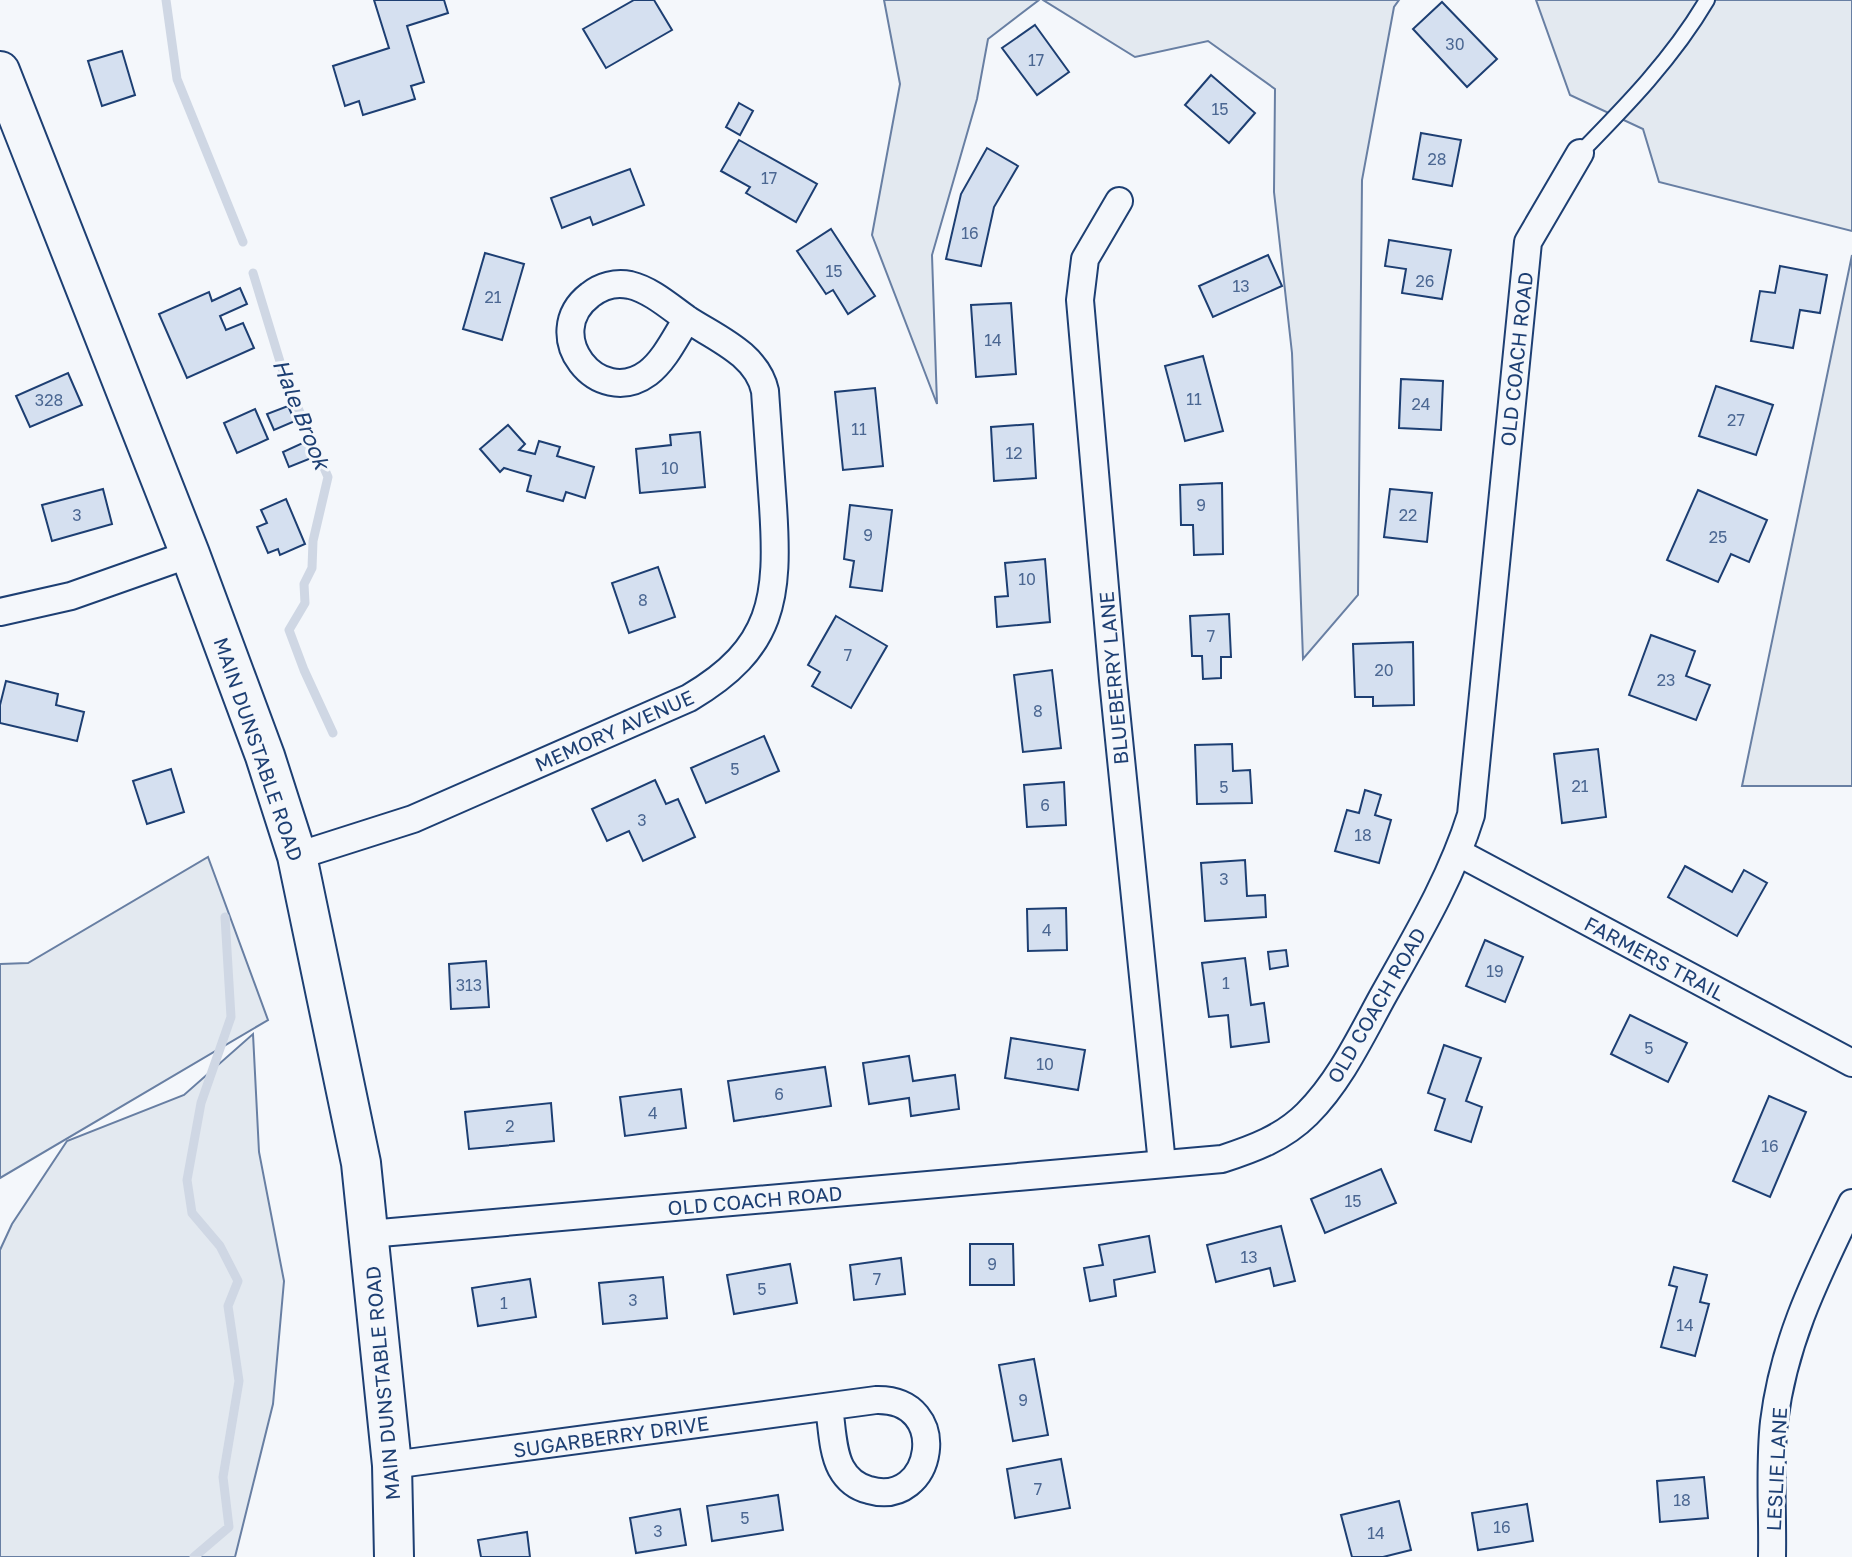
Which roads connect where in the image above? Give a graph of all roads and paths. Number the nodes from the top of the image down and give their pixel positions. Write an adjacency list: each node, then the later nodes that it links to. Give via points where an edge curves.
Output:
1 (1707, 0): 3 (lane, via 1638,94)
2 (0, 71): 6 (main road, MAIN DUNSTABLE ROAD)
3 (1580, 153): 8 (street, OLD COACH ROAD, via 1528,242 1471,815)
4 (1119, 201): 11 (street, BLUEBERRY LANE, via 1085,259 1080,300)
5 (687, 319): 5 (street, MEMORY AVENUE, via 657,365 628,381 606,380 587,370 571,341 577,309 608,285 638,288); 9 (street, MEMORY AVENUE, via 753,364 765,391 775,574 765,619 749,648 726,673 689,698 413,819)
6 (190, 554): 7 (street, via 71,596); 9 (main road, MAIN DUNSTABLE ROAD)
7 (0, 612)
8 (1459, 853): 10 (street, FARMERS TRAIL); 11 (street, OLD COACH ROAD, via 1361,1036 1309,1113 1254,1149 1222,1159)
9 (297, 856): 13 (main road, MAIN DUNSTABLE ROAD, via 361,1163)
10 (1852, 1063)
11 (1162, 1164): 13 (street, OLD COACH ROAD)
12 (1852, 1203): 17 (street, LESLIE LANE, via 1803,1305 1785,1363 1774,1423)
13 (369, 1234): 15 (main road, MAIN DUNSTABLE ROAD)
14 (829, 1407): 15 (street, SUGARBERRY DRIVE)
15 (392, 1465): 16 (main road, MAIN DUNSTABLE ROAD)
16 (394, 1557)
17 (1772, 1557)

